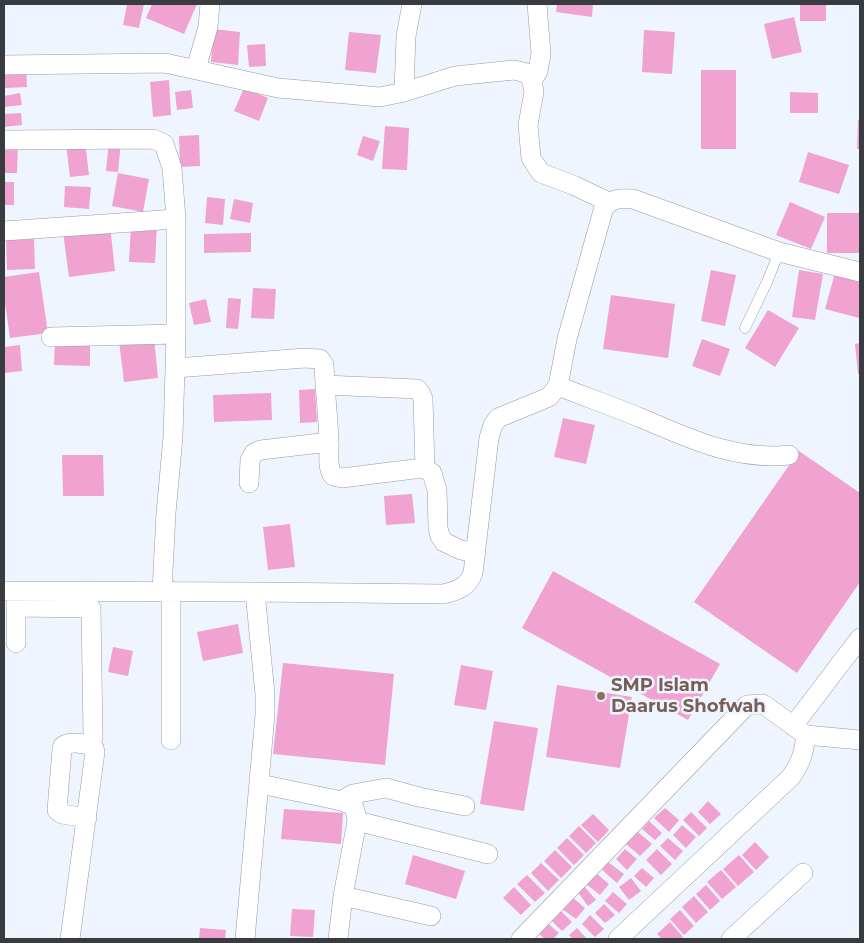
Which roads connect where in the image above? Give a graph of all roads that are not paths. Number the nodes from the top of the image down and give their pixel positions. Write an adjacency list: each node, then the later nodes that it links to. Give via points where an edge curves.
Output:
1 (210, 4): 5 (street, via 208,27)
2 (412, 4): 7 (street, via 406,36)
3 (537, 4): 6 (street, via 541,54)
4 (4, 65): 5 (street, via 145,62)
5 (196, 69): 7 (street, via 278,88 380,97)
6 (532, 81): 7 (street, via 527,73 514,70 454,76); 9 (street, via 534,92 528,125 531,158 541,172)
7 (404, 92)
8 (4, 140): 10 (street, via 153,138 164,144 172,168)
9 (609, 202): 12 (street, via 633,199); 19 (street, via 604,207 569,330)
10 (176, 219): 11 (street); 15 (street)
11 (4, 231)
12 (779, 252): 13 (street); 14 (lane)
13 (860, 272)
14 (745, 328)
15 (176, 334): 16 (street); 17 (street)
16 (51, 337)
17 (176, 368): 18 (street, via 317,358 323,363); 25 (street, via 166,513)
18 (325, 385): 20 (street); 22 (street, via 417,389 423,400)
19 (558, 386): 21 (street, via 700,444 754,455); 24 (street, via 549,397 509,412 493,425)
20 (329, 442): 22 (street, via 330,471 337,478); 23 (street, via 254,452 250,460)
21 (789, 455)
22 (425, 469): 24 (street, via 432,473 436,482 440,536 444,542 460,550)
23 (249, 483)
24 (476, 553): 26 (street, via 471,580 465,586 443,594)
25 (166, 591): 26 (street); 27 (street); 32 (street)
26 (255, 592): 34 (street, via 265,694)
27 (12, 597): 29 (street); 31 (street, via 91,608)
28 (860, 638): 30 (street)
29 (16, 643)
30 (800, 730): 33 (street); 47 (street, via 763,704 747,705); 48 (street, via 804,754 791,776)
31 (93, 737)
32 (171, 740)
33 (860, 740)
34 (260, 784): 35 (street); 45 (street)
35 (341, 801): 36 (street, via 353,794 386,788); 38 (street, via 353,805)
36 (466, 806)
37 (87, 818): 44 (street)
38 (357, 821): 39 (street); 41 (street)
39 (488, 854)
40 (803, 873): 43 (street)
41 (343, 896): 42 (street); 46 (street)
42 (431, 916)
43 (747, 932): 49 (street)
44 (70, 939)
45 (245, 939)
46 (338, 939)
47 (521, 939)
48 (618, 939)
49 (731, 939)

